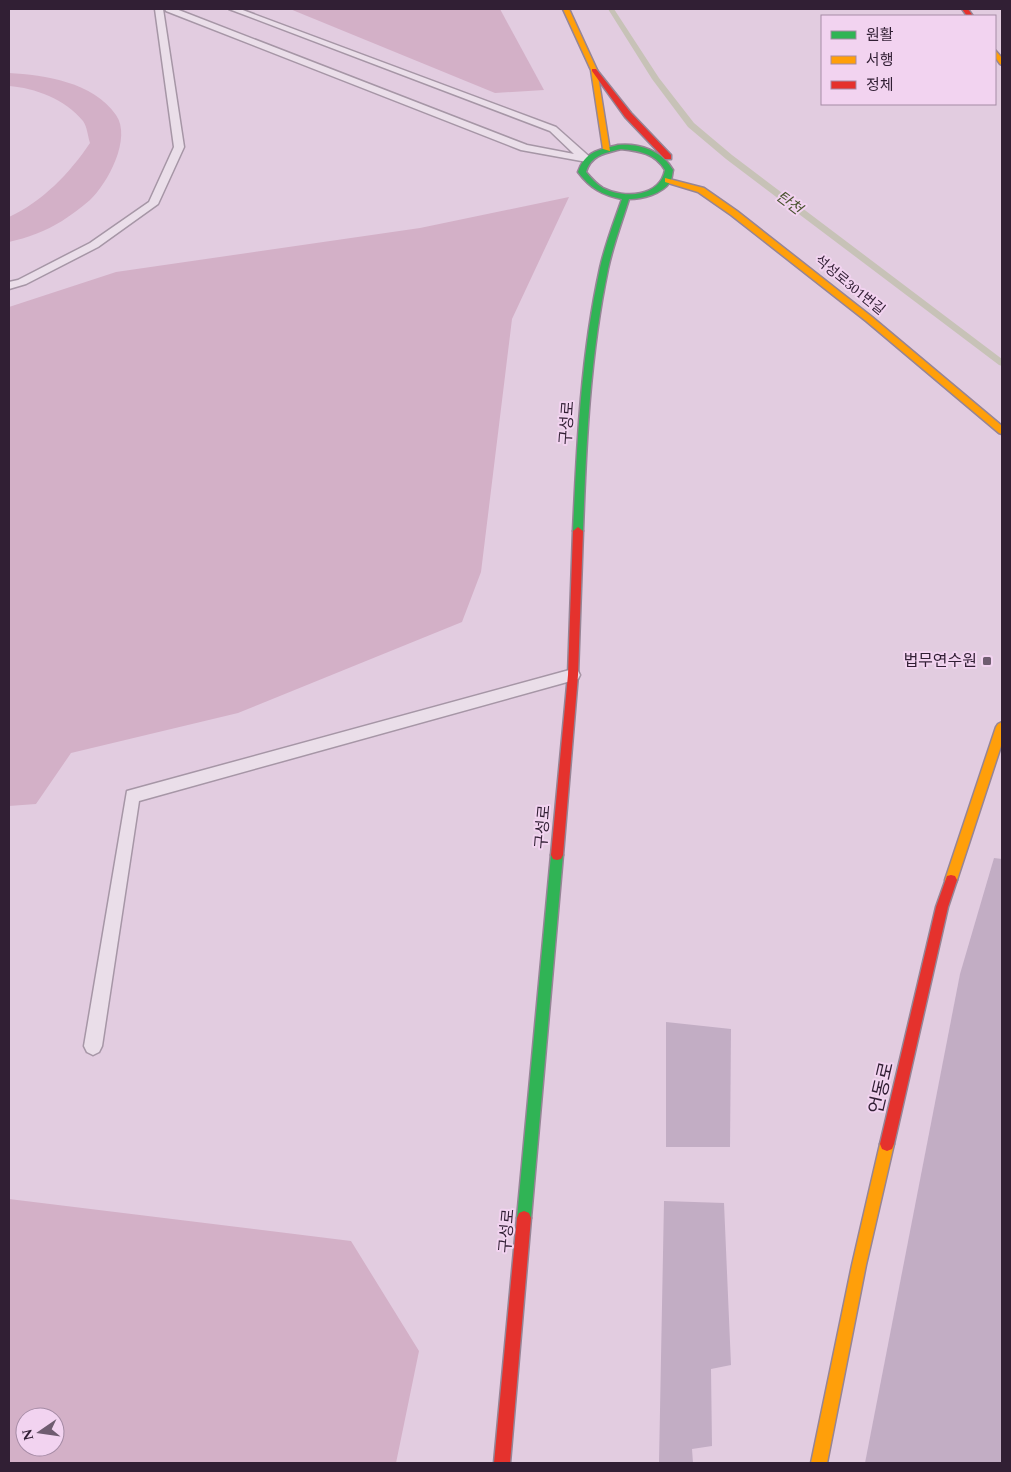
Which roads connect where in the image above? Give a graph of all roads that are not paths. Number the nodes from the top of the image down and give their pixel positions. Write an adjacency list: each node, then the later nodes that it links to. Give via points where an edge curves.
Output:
1 (159, 9): 11 (lane, via 180,147 153,204 94,245)
2 (169, 9): 7 (lane, via 525,148)
3 (233, 9): 7 (lane, via 553,129)
4 (566, 9): 5 (main road)
5 (594, 70): 6 (main road); 9 (main road, via 628,115)
6 (607, 149): 7 (main road); 8 (main road, via 621,147 648,152 667,164)
7 (587, 159): 10 (main road, via 582,166 586,182 608,194)
8 (668, 180): 9 (main road, 석성로301번길); 10 (main road, via 662,188 651,193)
9 (701, 190): 12 (main road, 석성로301번길, via 810,271)
10 (626, 197): 13 (main road, 구성로, via 604,267 588,358 581,456)
11 (9, 286)
12 (1002, 431)
13 (574, 675): 15 (lane, via 132,796); 16 (main road, 구성로)
14 (1002, 727): 17 (main road, 언동로, via 982,779 940,917 859,1266)
15 (93, 1046)
16 (502, 1463)
17 (819, 1463)

